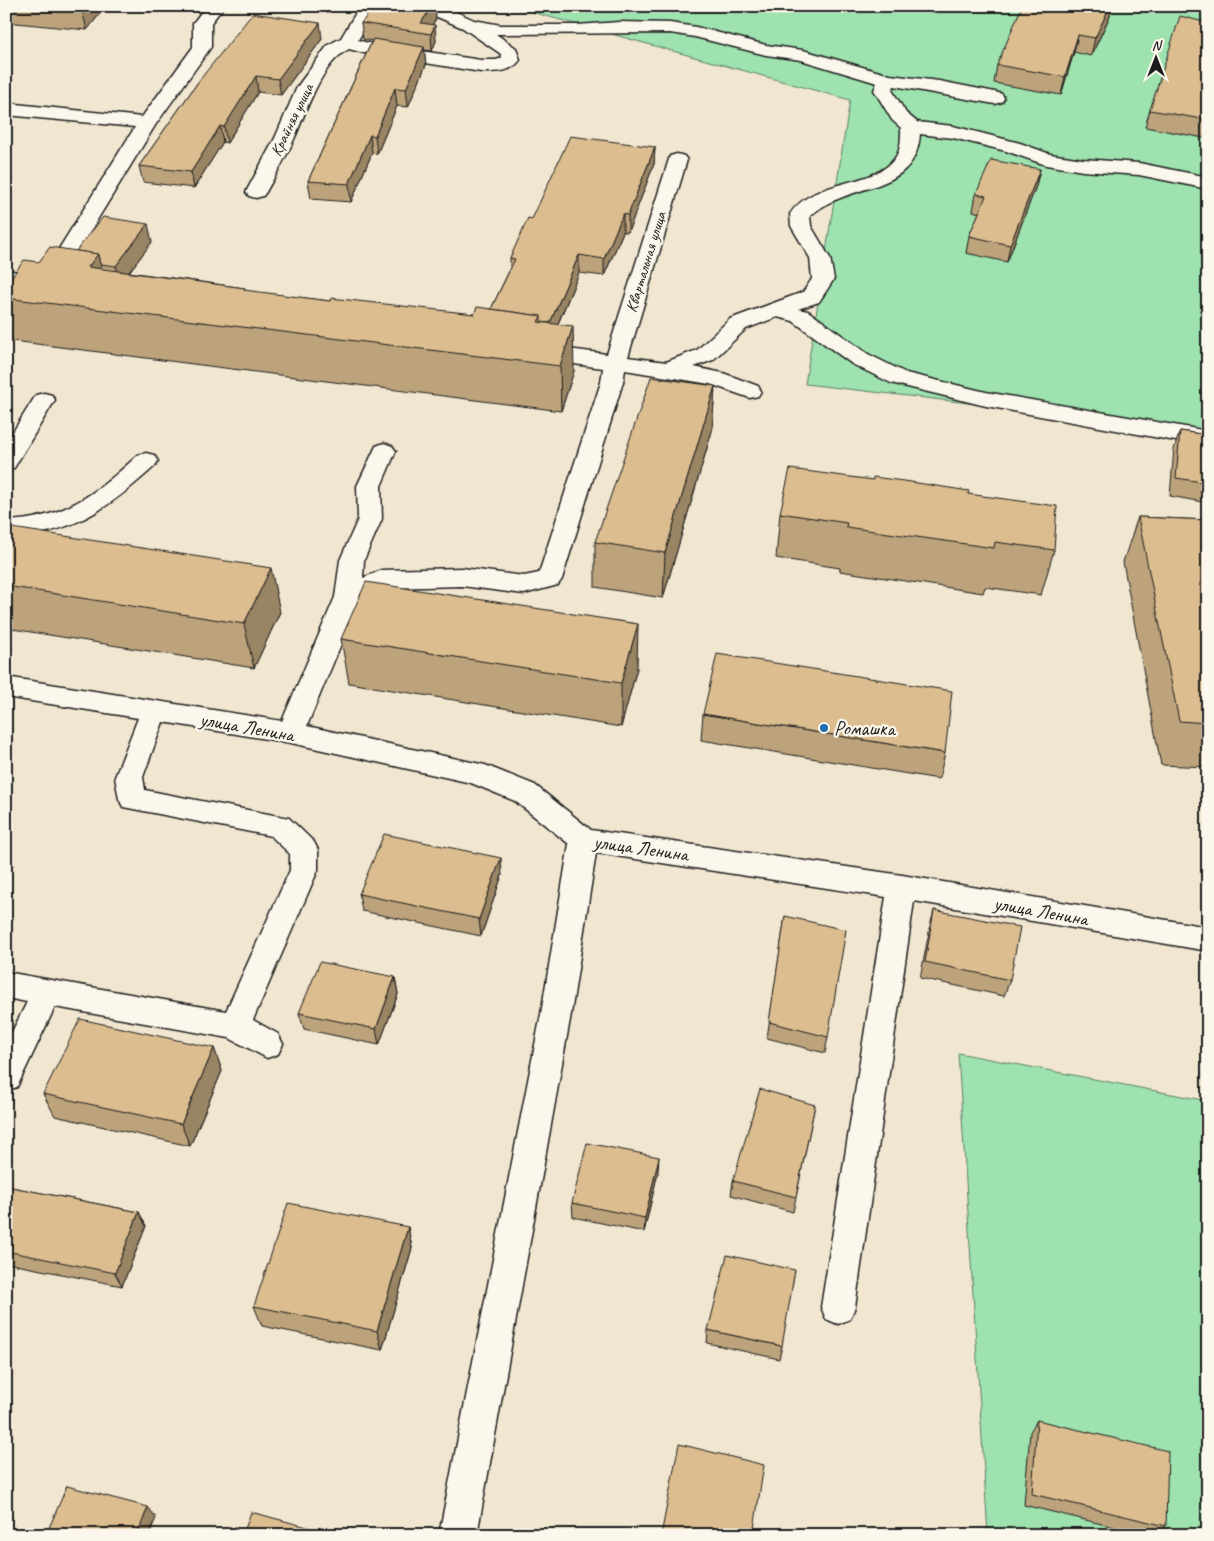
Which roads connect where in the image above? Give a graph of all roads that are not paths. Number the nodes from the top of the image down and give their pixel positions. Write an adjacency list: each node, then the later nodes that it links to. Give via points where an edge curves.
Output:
1 (215, 6): 9 (street, via 202,24 202,47)
2 (369, 6): 5 (street, Крайняя улица)
3 (427, 6): 4 (street)
4 (469, 24): 5 (street, via 510,52 511,60 500,66 482,66 364,48); 6 (street, via 501,30 670,28 803,55)
5 (348, 42): 13 (street, Крайняя улица, via 334,49 306,87 285,138)
6 (888, 80): 7 (street); 10 (street, via 883,90 899,116)
7 (995, 98)
8 (6, 109): 9 (street)
9 (147, 123): 14 (street, via 58,285)
10 (912, 127): 12 (street, via 953,132 1046,159 1138,169); 15 (street, via 907,158 894,172 818,199 800,214 801,226 820,258 823,279 811,297)
11 (677, 160): 17 (street, Квартальная улица)
12 (1208, 183)
13 (256, 192)
14 (6, 276)
15 (774, 310): 18 (street, via 738,324 706,354); 21 (street, via 800,316 860,359 898,378 986,399)
16 (517, 350): 17 (street)
17 (615, 363): 18 (street); 26 (street, Квартальная улица, via 612,382 549,579 524,585 462,577 382,578)
18 (668, 369): 19 (street, via 715,378)
19 (750, 391)
20 (44, 400): 24 (street)
21 (1208, 439)
22 (384, 451): 26 (street, via 369,486 370,519 352,560)
23 (146, 460): 25 (street, via 113,491 75,515 27,530)
24 (6, 462)
25 (6, 529)
26 (348, 597): 29 (street)
27 (6, 687): 28 (street, улица Ленина)
28 (154, 711): 29 (street, улица Ленина); 35 (street, via 129,776 133,799 279,826 304,850 304,870)
29 (291, 734): 30 (street, улица Ленина, via 475,774 525,792)
30 (584, 840): 31 (street, улица Ленина); 39 (street, via 556,1014)
31 (902, 887): 32 (street, улица Ленина); 38 (street)
32 (1208, 939)
33 (6, 985): 34 (street)
34 (47, 992): 35 (street); 37 (street)
35 (235, 1026): 36 (street)
36 (267, 1044)
37 (6, 1077)
38 (838, 1307)
39 (458, 1535)

